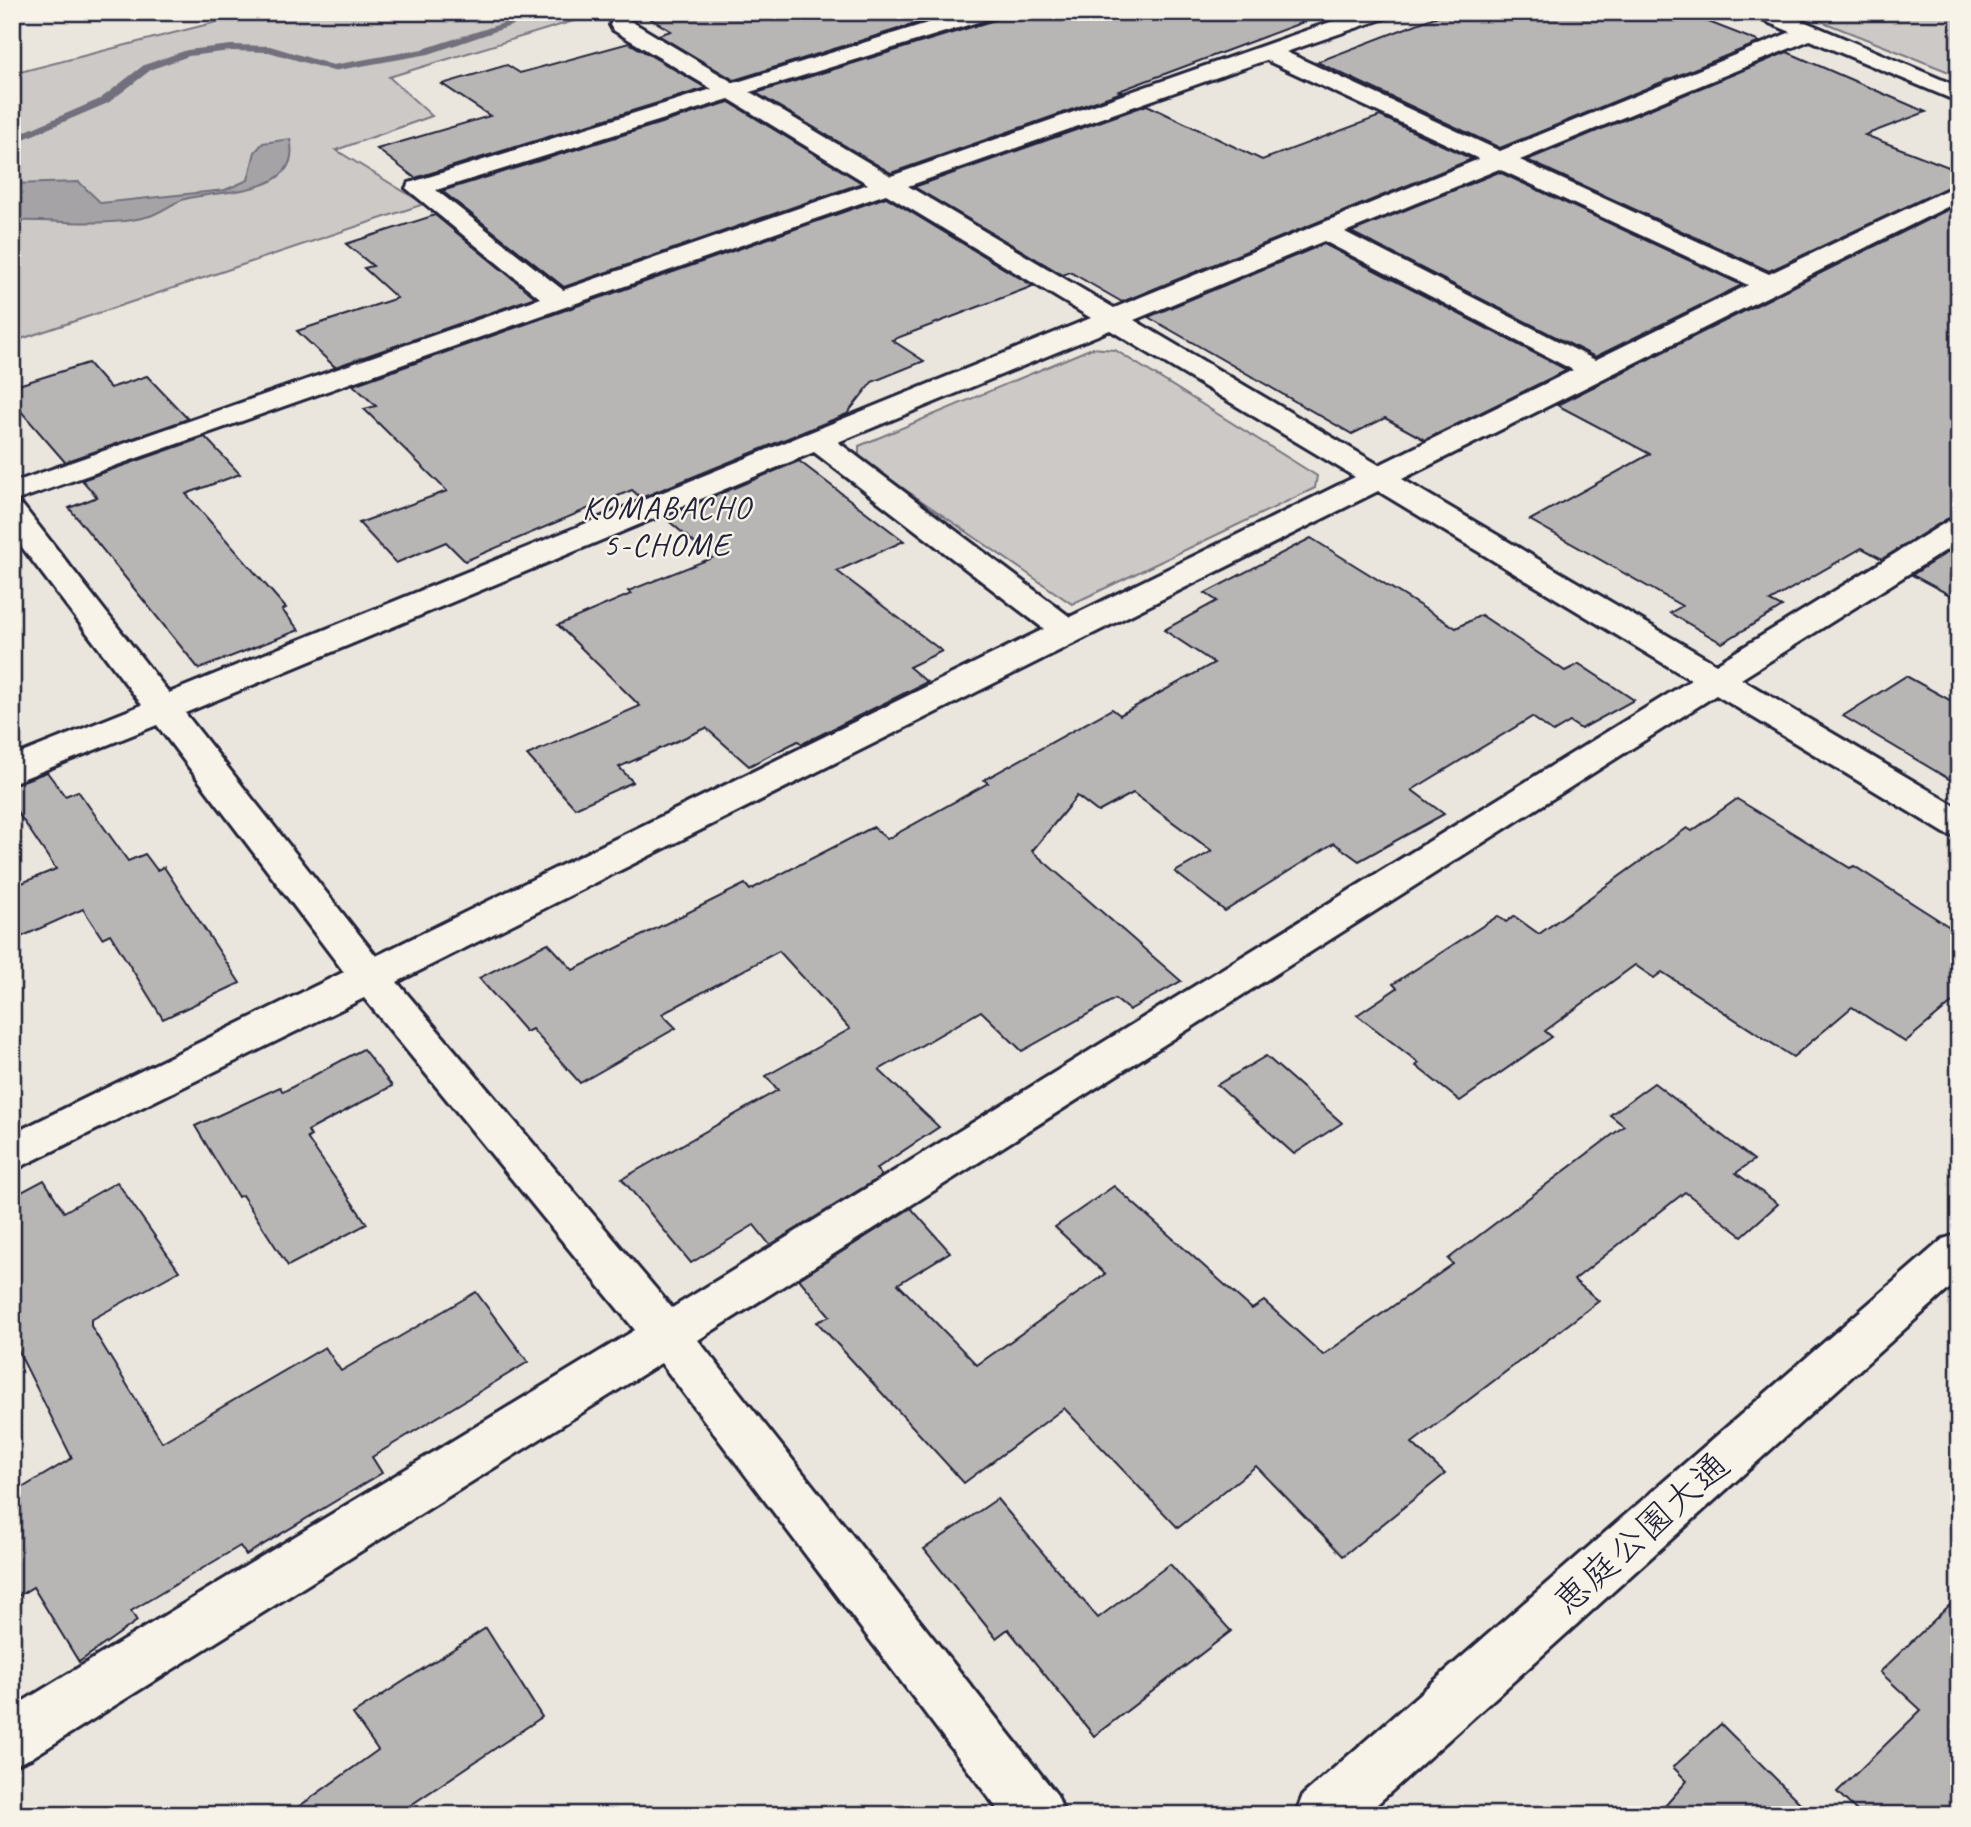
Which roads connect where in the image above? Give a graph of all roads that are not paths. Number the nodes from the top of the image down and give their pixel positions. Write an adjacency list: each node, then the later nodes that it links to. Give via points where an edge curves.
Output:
1 (986, 12): 7 (street)
2 (1380, 12): 6 (street)
3 (1763, 12): 5 (street)
4 (621, 25): 7 (street)
5 (1810, 32): 8 (street); 9 (street)
6 (1267, 52): 9 (street); 10 (street)
7 (734, 90): 10 (street); 14 (street, via 418,188)
8 (1959, 95)
9 (1497, 158): 12 (street); 13 (street)
10 (891, 183): 14 (street); 15 (street)
11 (1959, 191): 13 (street)
12 (1327, 233): 15 (street); 16 (street)
13 (1768, 284): 16 (street)
14 (560, 301): 19 (street)
15 (1114, 319): 17 (street); 18 (street)
16 (1594, 370): 18 (street)
17 (815, 439): 22 (street); 24 (street)
18 (1376, 477): 22 (street); 23 (street)
19 (12, 493)
20 (12, 513): 24 (street)
21 (1959, 528): 23 (street)
22 (1066, 630): 27 (street)
23 (1714, 681): 26 (street); 30 (street)
24 (166, 708): 25 (street); 27 (street)
25 (12, 771)
26 (1959, 825)
27 (370, 977): 28 (street); 30 (street)
28 (12, 1154)
29 (1959, 1252): 33 (street, 恵庭公園大通)
30 (667, 1335): 31 (street); 32 (street)
31 (12, 1739)
32 (1037, 1815)
33 (1323, 1815)

